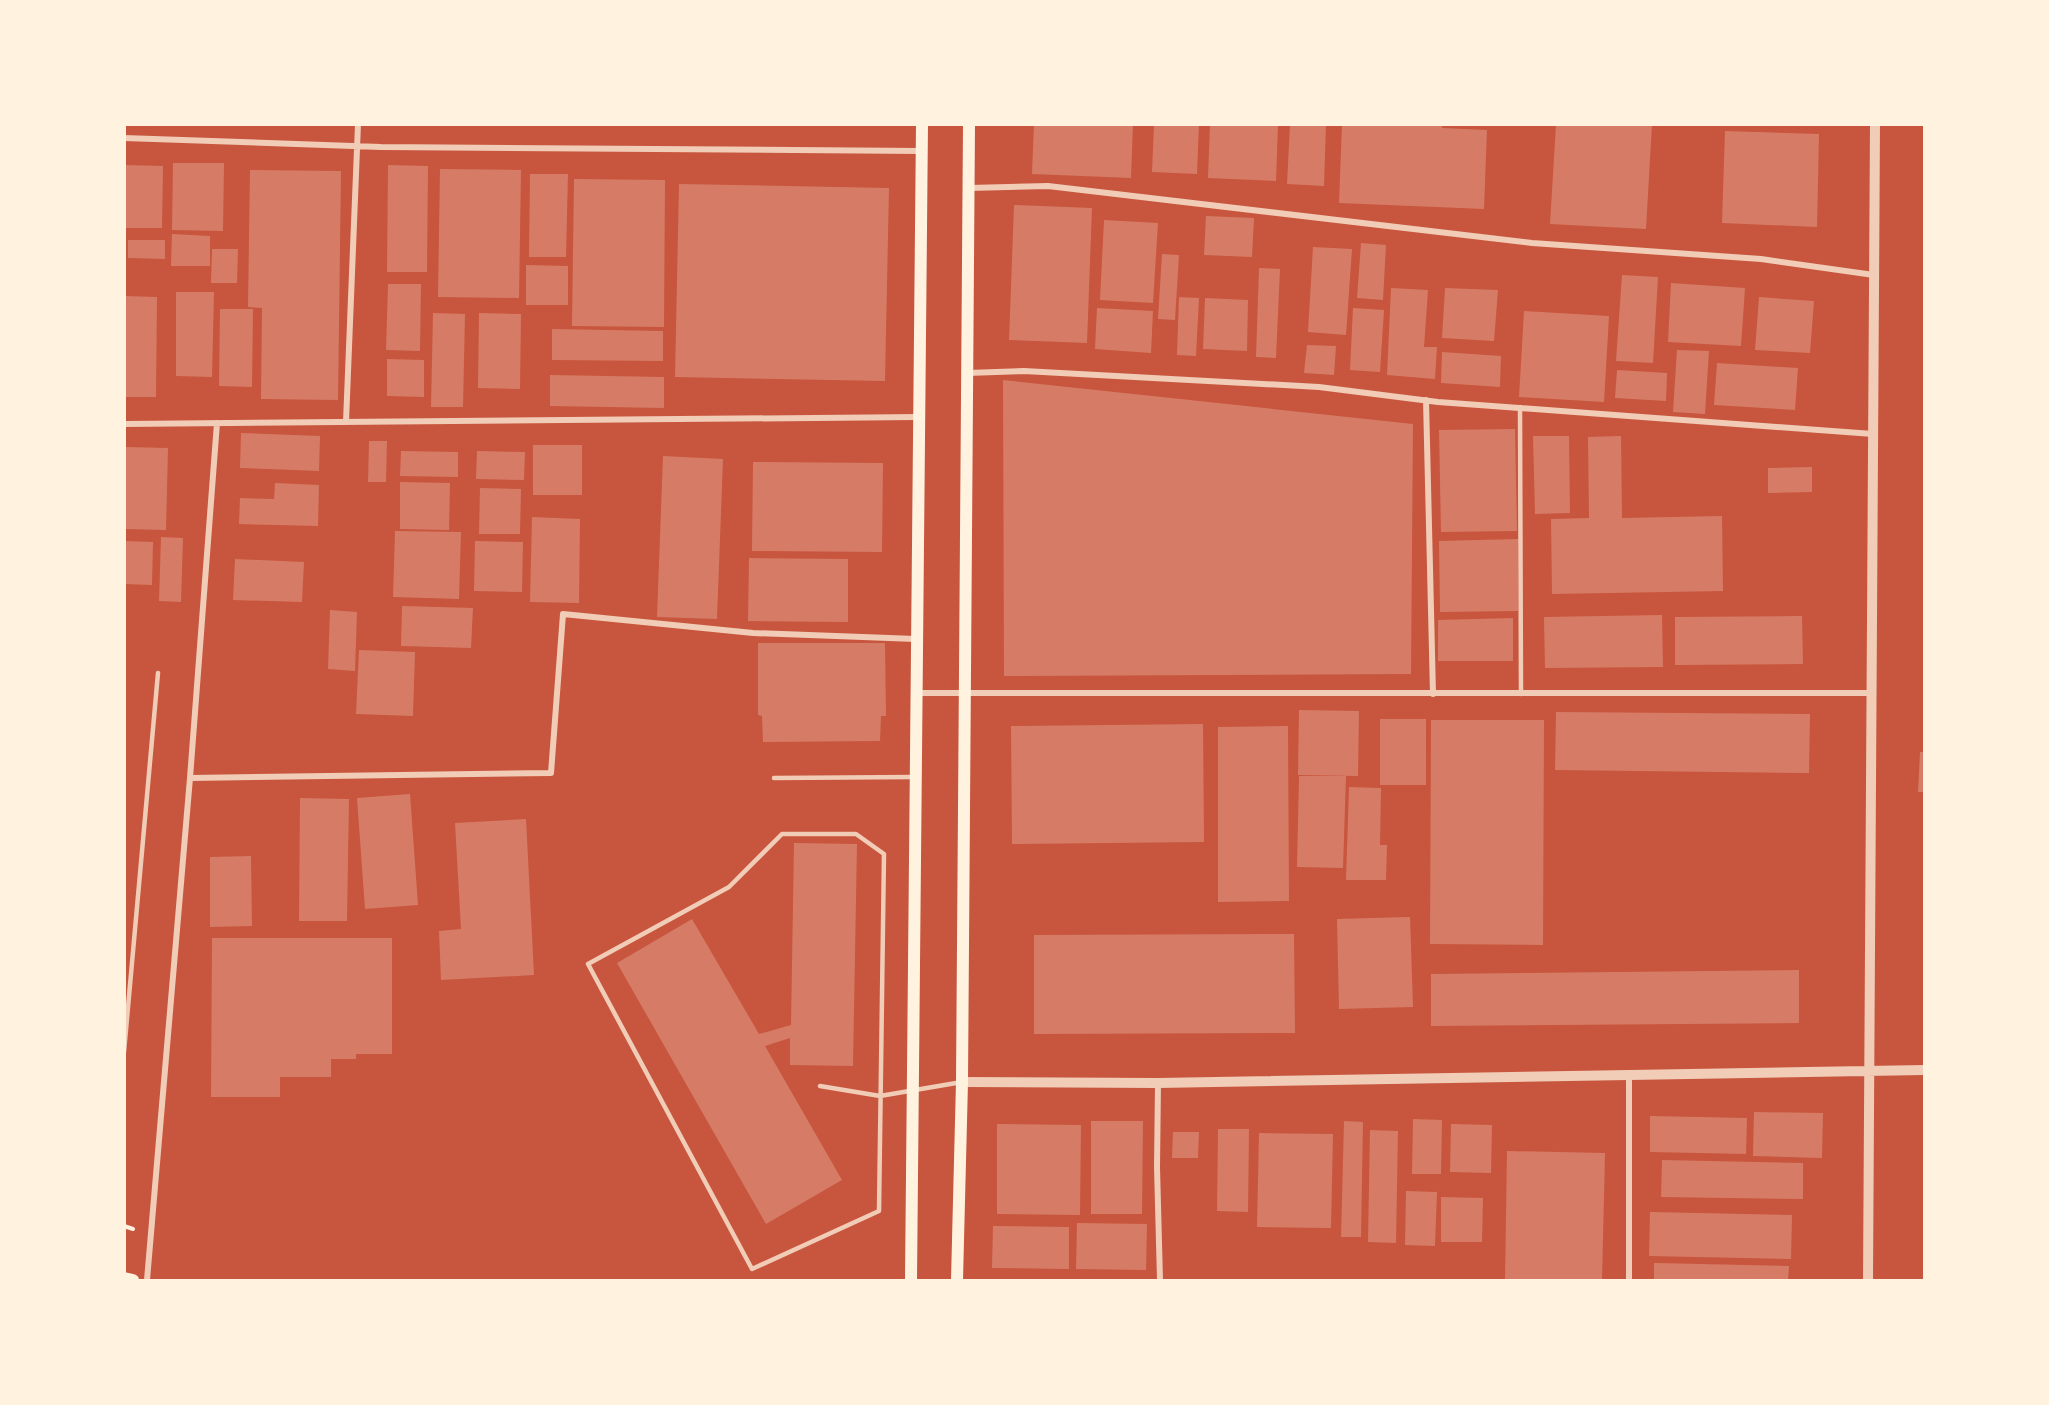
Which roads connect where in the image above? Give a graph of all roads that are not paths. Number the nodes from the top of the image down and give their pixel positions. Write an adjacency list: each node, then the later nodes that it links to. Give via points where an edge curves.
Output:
1 (358, 124): 6 (street)
2 (922, 124): 7 (main road)
3 (969, 124): 8 (main road)
4 (1875, 124): 9 (street)
5 (124, 138): 6 (street)
6 (358, 146): 7 (street); 14 (street)
7 (922, 151): 13 (main road)
8 (969, 188): 9 (street, via 1048,186 1532,243 1761,259); 10 (main road)
9 (1874, 275): 17 (street)
10 (966, 374): 11 (street, via 1024,371 1319,387); 21 (main road)
11 (1426, 400): 12 (street); 23 (street)
12 (1520, 407): 17 (street); 24 (lane)
13 (919, 417): 14 (street); 18 (main road)
14 (346, 422): 15 (street)
15 (217, 423): 16 (street); 26 (street)
16 (124, 424)
17 (1873, 434): 22 (street)
18 (916, 639): 20 (main road); 26 (street, via 753,633 564,614 551,773)
19 (158, 673): 28 (lane)
20 (916, 693): 21 (street); 25 (main road)
21 (965, 693): 23 (street); 32 (main road)
22 (1872, 693): 24 (street); 30 (street)
23 (1433, 694): 24 (street)
24 (1521, 694)
25 (915, 777): 27 (lane); 35 (main road)
26 (190, 778): 39 (street)
27 (774, 778)
28 (124, 1052)
29 (1924, 1070): 30 (street)
30 (1868, 1072): 31 (street); 44 (street)
31 (1629, 1075): 33 (street); 43 (street)
32 (962, 1082): 33 (street); 35 (lane); 41 (main road)
33 (1158, 1083): 42 (street)
34 (820, 1086): 36 (lane)
35 (913, 1089): 36 (lane); 40 (main road)
36 (880, 1096): 36 (lane, via 884,854 856,834 782,834 729,887 588,964 752,1269 879,1211)
37 (124, 1278): 38 (main road)
38 (133, 1281)
39 (147, 1281)
40 (911, 1281)
41 (957, 1281)
42 (1160, 1281)
43 (1629, 1281)
44 (1868, 1281)

